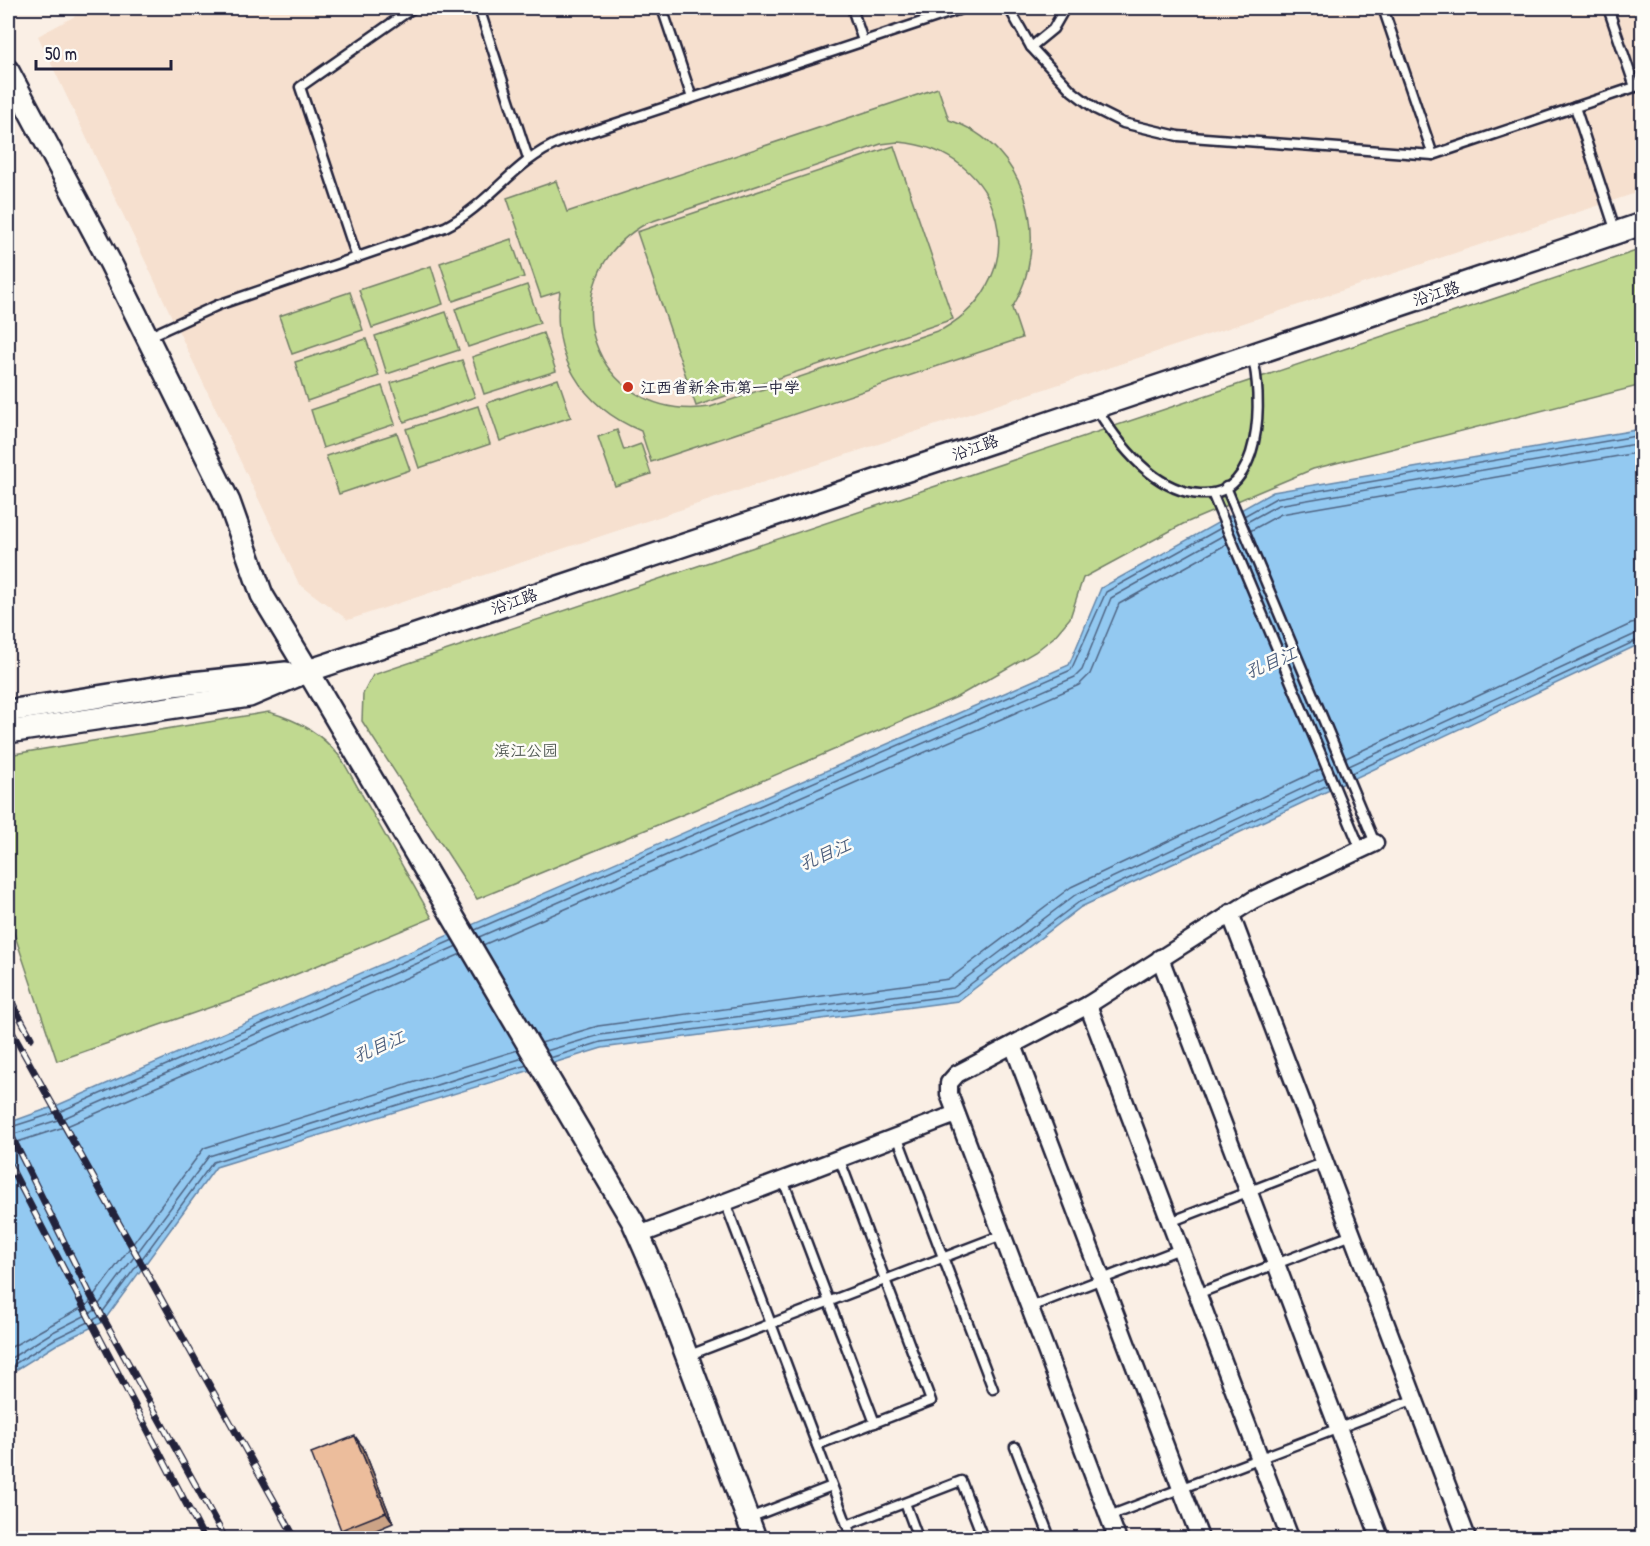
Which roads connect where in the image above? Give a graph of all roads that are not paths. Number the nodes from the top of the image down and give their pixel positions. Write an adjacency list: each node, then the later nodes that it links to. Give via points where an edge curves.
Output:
1 (413, 8): 20 (lane, via 300,87)
2 (479, 8): 17 (lane)
3 (662, 8): 14 (lane)
4 (852, 8): 10 (lane)
5 (964, 8): 10 (lane)
6 (1009, 8): 11 (lane)
7 (1065, 8): 11 (lane, via 1053,29)
8 (1383, 8): 16 (lane)
9 (1608, 8): 13 (lane)
10 (863, 41): 14 (lane)
11 (1031, 47): 16 (lane, via 1072,91 1097,110 1151,132)
12 (8, 71): 21 (street)
13 (1639, 84): 15 (lane)
14 (692, 98): 17 (lane, via 561,142)
15 (1575, 107): 16 (lane); 19 (lane)
16 (1433, 155)
17 (528, 159): 20 (lane, via 457,222)
18 (1642, 224): 19 (street, 沿江路)
19 (1617, 232): 22 (street, 沿江路)
20 (357, 258): 21 (lane, via 218,305)
21 (148, 338): 26 (street, via 229,502 262,595)
22 (1252, 354): 23 (street, 沿江路); 24 (lane, via 1260,395 1256,434 1244,468)
23 (1096, 407): 25 (lane, via 1119,442 1147,470 1181,489); 26 (street, 沿江路)
24 (1226, 487): 25 (lane); 29 (lane, via 1361,810)
25 (1212, 493): 29 (lane, via 1347,816)
26 (308, 670): 27 (street, 沿江路, via 173,685); 28 (street, 沿江路, via 249,696); 42 (street)
27 (8, 711)
28 (8, 732)
29 (1368, 847): 30 (street)
30 (1230, 913): 31 (street); 37 (street)
31 (1160, 958): 32 (street); 39 (street)
32 (1088, 1005): 33 (street); 41 (street)
33 (1012, 1045): 34 (street, via 957,1074 949,1083); 49 (street)
34 (956, 1114): 35 (street); 43 (street)
35 (897, 1136): 36 (street); 46 (lane)
36 (839, 1158): 38 (street); 48 (lane)
37 (1325, 1162): 39 (lane); 44 (street)
38 (783, 1180): 40 (street); 51 (lane)
39 (1249, 1191): 41 (lane); 47 (street)
40 (725, 1202): 42 (street); 53 (lane)
41 (1170, 1222): 45 (street)
42 (639, 1235): 54 (street)
43 (1002, 1235): 46 (lane); 52 (street)
44 (1352, 1235): 47 (lane); 56 (street)
45 (1180, 1250): 49 (lane); 50 (street)
46 (943, 1258): 48 (lane); 55 (lane)
47 (1276, 1264): 50 (lane); 58 (street)
48 (885, 1280): 51 (lane); 57 (lane, via 931,1401)
49 (1101, 1280): 52 (lane); 63 (street)
50 (1197, 1294): 61 (street)
51 (829, 1302): 53 (lane); 57 (lane)
52 (1030, 1307): 65 (street)
53 (771, 1323): 54 (lane); 59 (lane)
54 (687, 1356): 66 (street)
55 (993, 1389)
56 (1414, 1399): 58 (lane); 77 (street)
57 (875, 1423): 59 (lane)
58 (1338, 1428): 61 (lane); 76 (street)
59 (817, 1445): 62 (lane)
60 (1015, 1447): 72 (lane)
61 (1260, 1458): 63 (lane); 75 (street)
62 (832, 1486): 66 (lane); 67 (lane)
63 (1181, 1488): 65 (lane); 74 (street)
64 (905, 1503): 67 (lane); 70 (lane); 71 (lane, via 961,1481)
65 (1109, 1516): 73 (street)
66 (748, 1518): 68 (street)
67 (847, 1525): 69 (lane)
68 (755, 1539)
69 (852, 1539)
70 (918, 1539)
71 (983, 1539)
72 (1050, 1539)
73 (1117, 1539)
74 (1200, 1539)
75 (1290, 1539)
76 (1380, 1539)
77 (1467, 1539)

